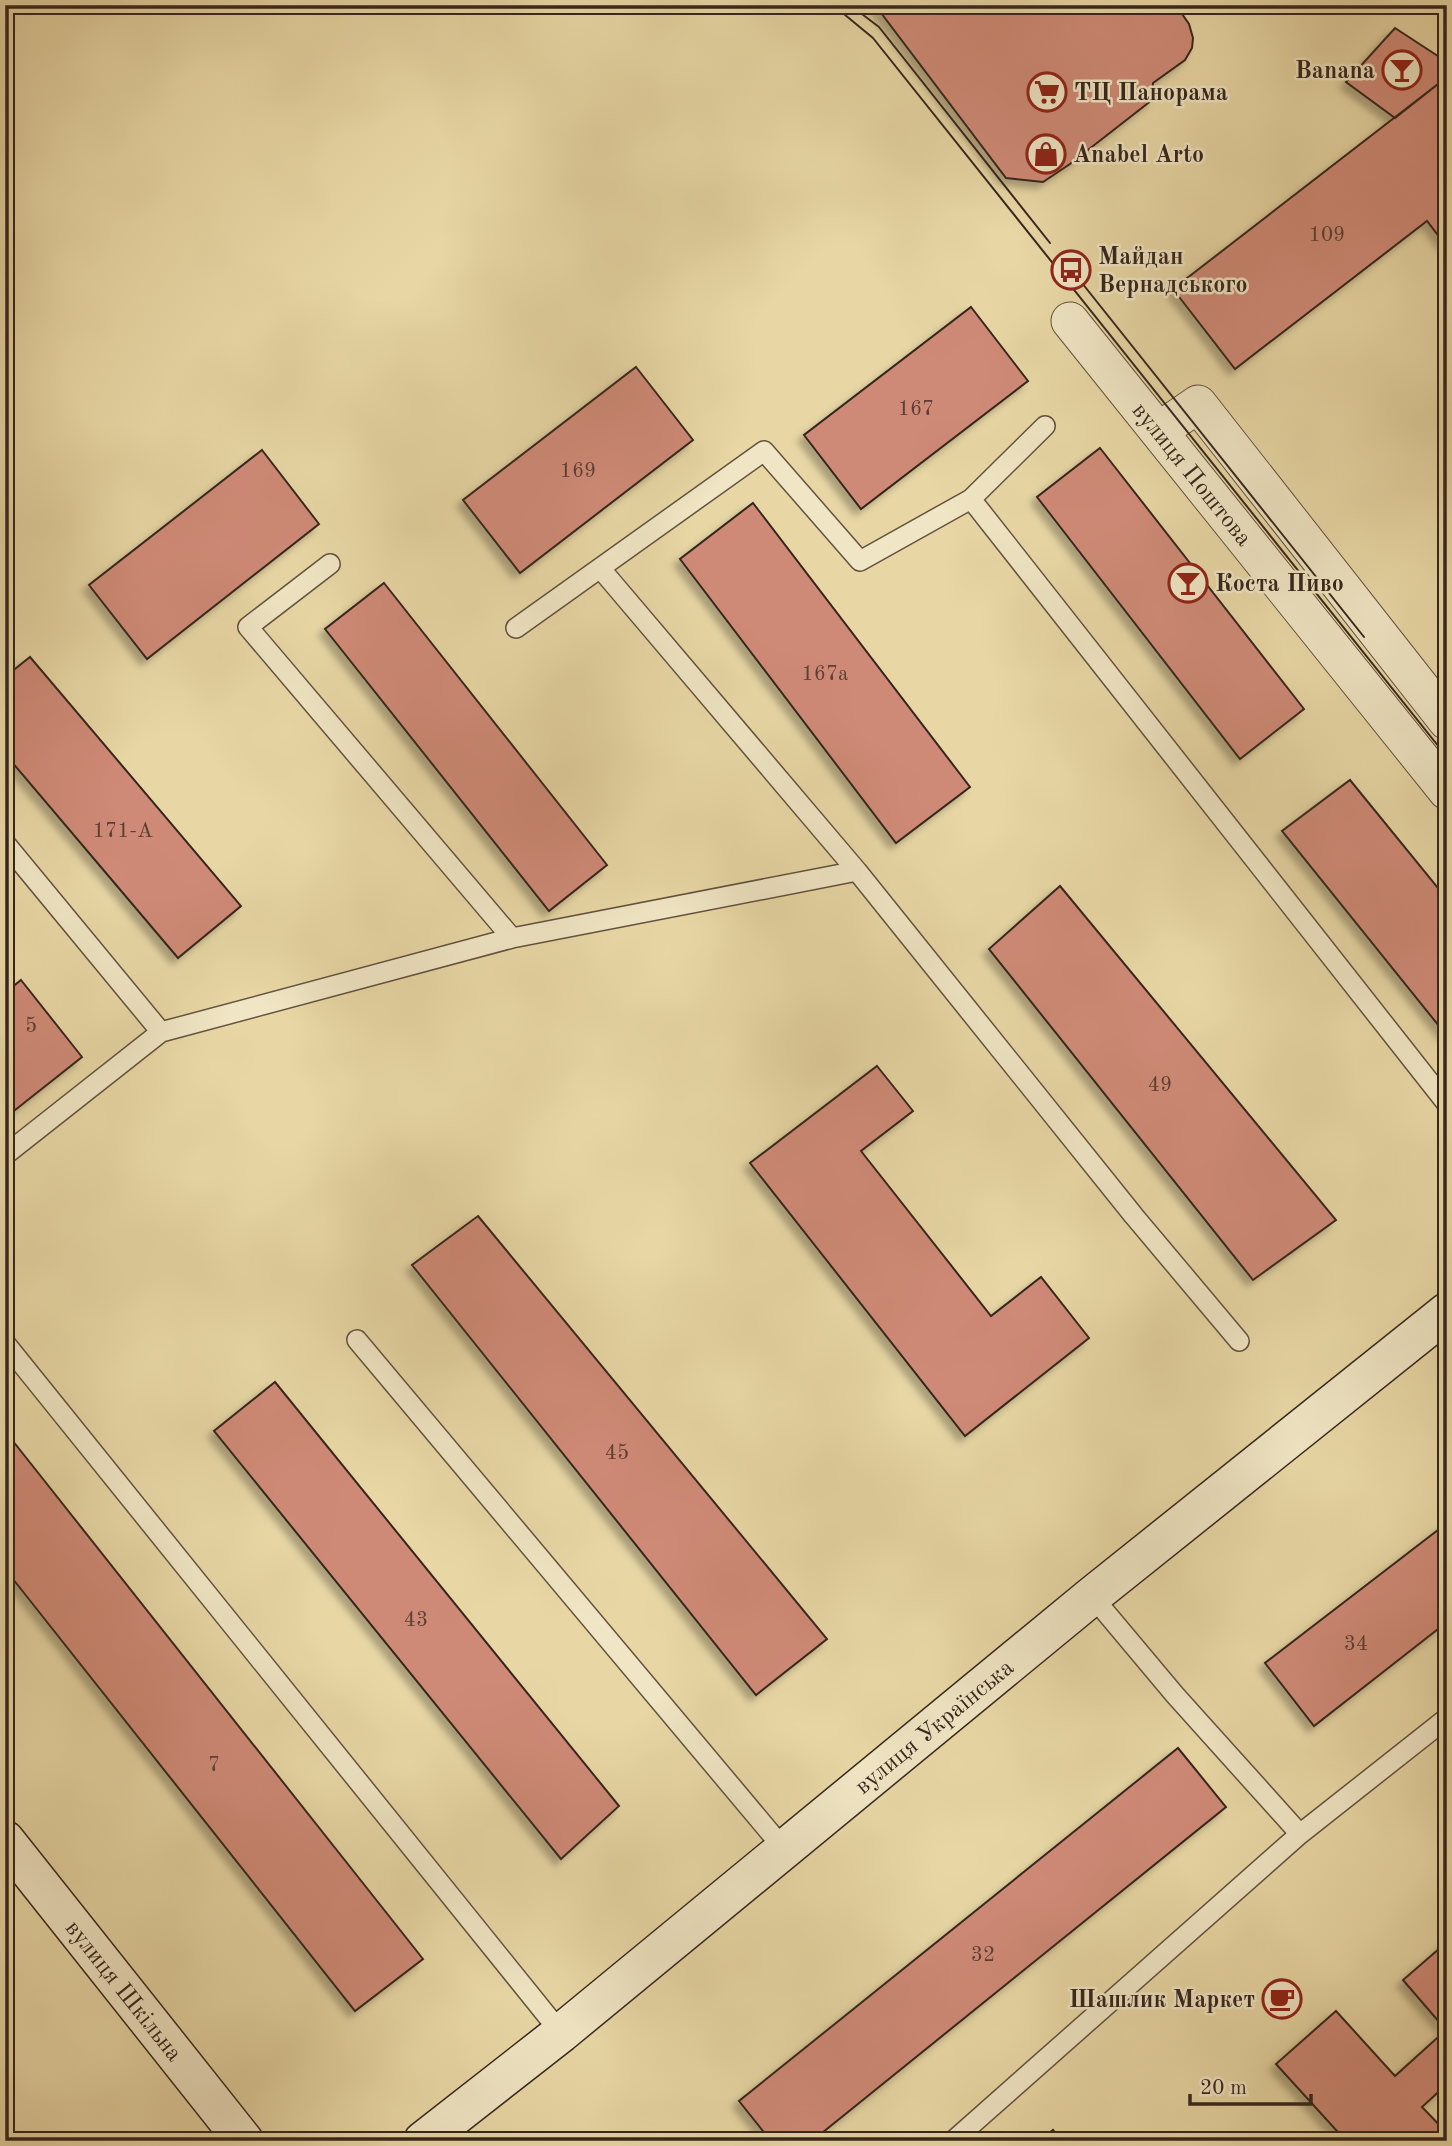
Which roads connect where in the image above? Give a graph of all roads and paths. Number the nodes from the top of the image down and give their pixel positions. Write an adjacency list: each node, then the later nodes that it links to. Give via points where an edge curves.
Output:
1 (1070, 321): 3 (street, вулиця Поштова)
2 (1045, 426): 4 (lane)
3 (1159, 431): 8 (street, вулиця Поштова, via 1198,404); 9 (street, вулиця Поштова)
4 (971, 499): 6 (lane, via 860,562 764,451); 14 (lane)
5 (330, 564): 12 (lane, via 248,627)
6 (600, 568): 7 (lane); 11 (lane)
7 (516, 628)
8 (1447, 721)
9 (1447, 791)
10 (5, 843): 13 (lane)
11 (857, 871): 12 (lane); 18 (lane)
12 (512, 938): 13 (lane)
13 (161, 1032): 15 (lane)
14 (1447, 1104)
15 (5, 1155)
16 (1447, 1311): 20 (main road, вулиця Українська)
17 (357, 1340): 24 (lane)
18 (1239, 1341)
19 (5, 1343): 25 (lane)
20 (1093, 1596): 22 (lane); 24 (main road, вулиця Українська)
21 (1447, 1718): 22 (lane)
22 (1300, 1834): 28 (lane)
23 (5, 1840): 26 (main road, вулиця Шкільна)
24 (784, 1849): 25 (main road, вулиця Українська)
25 (561, 2033): 27 (main road, вулиця Українська)
26 (244, 2141)
27 (423, 2141)
28 (953, 2141)

